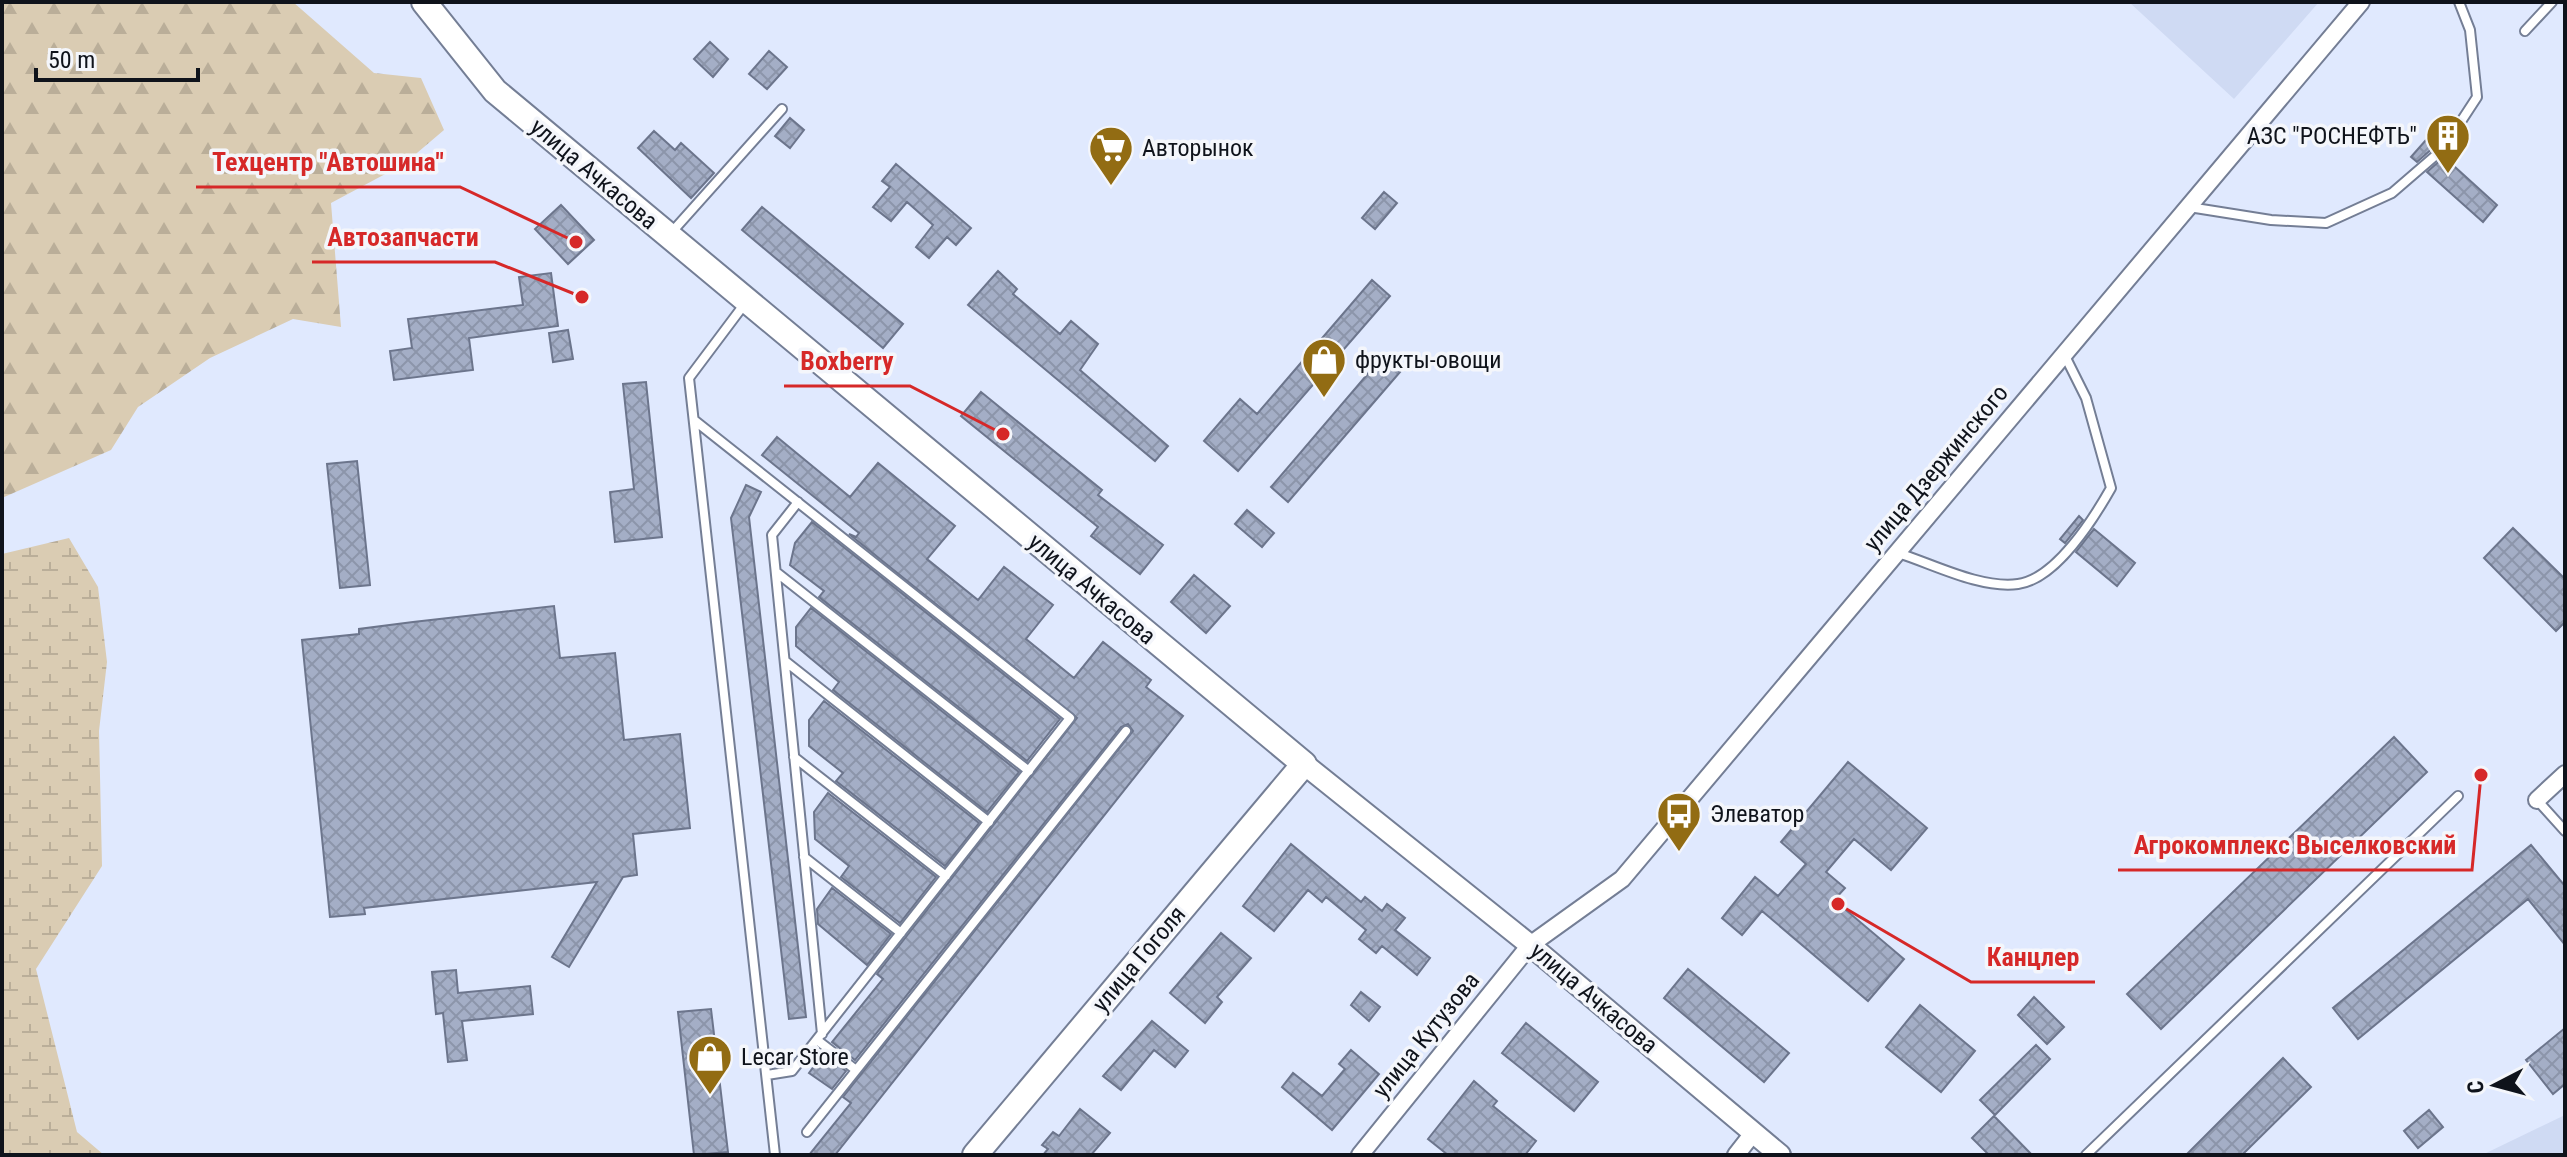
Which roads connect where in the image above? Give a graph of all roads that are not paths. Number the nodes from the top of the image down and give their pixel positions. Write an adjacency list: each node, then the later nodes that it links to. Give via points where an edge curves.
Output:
1 (424, 2): 8 (main road, улица Ачкасова, via 495,91)
2 (2361, 2): 7 (street, улица Дзержинского)
3 (2459, 2): 7 (lane, via 2470,30 2477,97 2443,149 2392,193 2326,223)
4 (2552, 2): 5 (lane)
5 (2525, 31)
6 (782, 109): 8 (lane)
7 (2188, 207): 10 (street, улица Дзержинского)
8 (668, 237): 9 (main road, улица Ачкасова)
9 (746, 302): 11 (lane, via 689,378); 18 (main road, улица Ачкасова)
10 (2064, 354): 13 (street, улица Дзержинского); 13 (lane, via 2086,398 2111,488 2059,562 2020,584 1987,582)
11 (694, 420): 12 (lane); 31 (lane)
12 (798, 502): 14 (lane, via 772,535); 19 (lane, via 1070,718)
13 (1897, 552): 28 (street, улица Дзержинского, via 1622,879)
14 (776, 572): 15 (lane); 19 (lane)
15 (785, 661): 17 (lane); 23 (lane)
16 (1126, 731): 30 (lane)
17 (794, 757): 25 (lane); 26 (lane)
18 (1304, 764): 28 (street, улица Ачкасова); 35 (main road, улица Гоголя)
19 (1029, 771): 23 (lane)
20 (2565, 774): 22 (street)
21 (2458, 796): 39 (lane)
22 (2537, 800): 24 (lane)
23 (989, 822): 26 (lane)
24 (2565, 831)
25 (804, 857): 27 (lane); 29 (lane)
26 (946, 876): 27 (lane)
27 (901, 933): 29 (lane)
28 (1530, 945): 33 (street, улица Ачкасова); 36 (street, улица Кутузова)
29 (819, 1037): 30 (lane); 31 (lane, via 792,1071)
30 (856, 1070): 32 (lane)
31 (767, 1075): 34 (lane)
32 (807, 1132)
33 (1754, 1132): 37 (street); 38 (street, улица Ачкасова)
34 (775, 1155)
35 (975, 1155)
36 (1360, 1155)
37 (1736, 1155)
38 (1780, 1155)
39 (2086, 1155)

